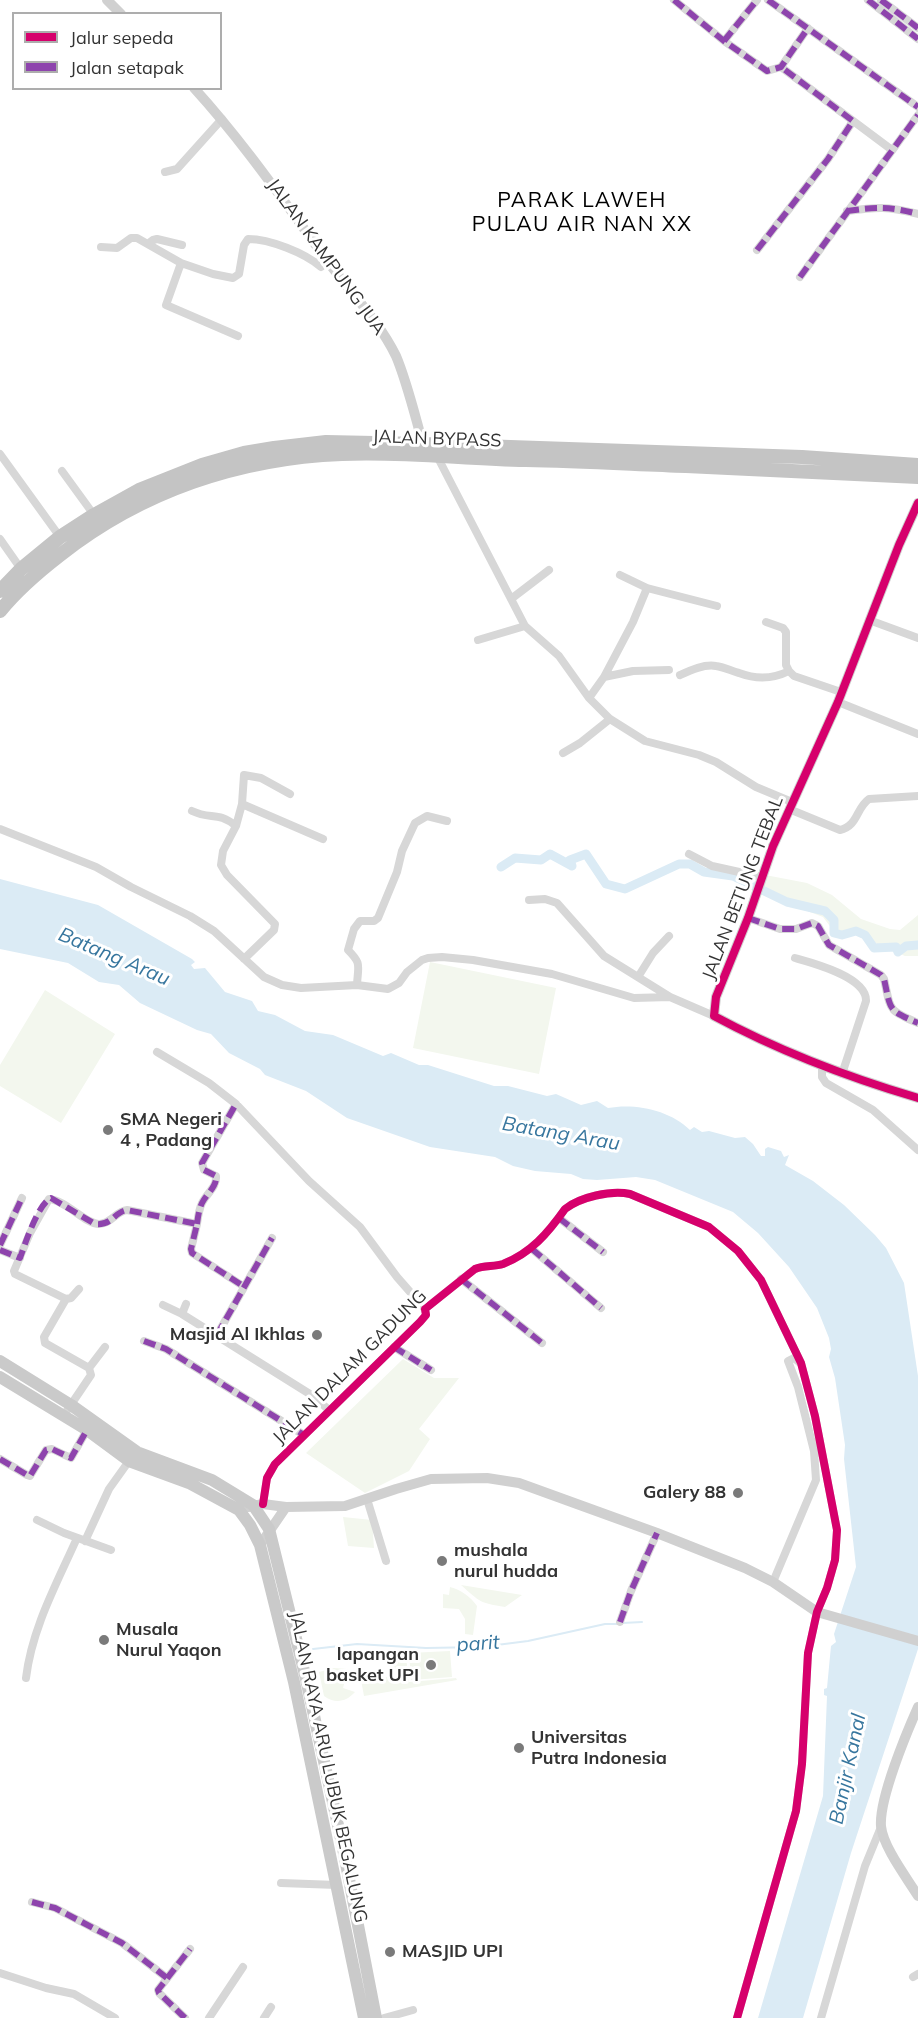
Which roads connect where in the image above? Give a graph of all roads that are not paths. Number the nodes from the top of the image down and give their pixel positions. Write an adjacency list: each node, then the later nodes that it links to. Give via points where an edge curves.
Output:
1 (107, 0): 7 (street)
2 (674, 0): 11 (street)
3 (757, 0): 11 (street)
4 (768, 0): 8 (street)
5 (869, 0): 10 (street)
6 (881, 0): 9 (street)
7 (119, 12)
8 (808, 28): 12 (street); 14 (street)
9 (918, 28)
10 (918, 39)
11 (724, 41): 12 (street, via 767,71)
12 (781, 67): 17 (street)
13 (196, 90): 16 (street, JALAN KAMPUNG JUA)
14 (918, 107)
15 (918, 115): 18 (street)
16 (222, 119): 19 (street, via 177,169); 26 (street, JALAN KAMPUNG JUA)
17 (853, 121): 18 (street); 25 (street)
18 (892, 150): 20 (street)
19 (165, 172)
20 (847, 211): 21 (street, via 886,207); 28 (street)
21 (918, 214)
22 (149, 243): 23 (street, via 157,239); 24 (street, via 134,237 117,248); 27 (street)
23 (182, 245)
24 (100, 247)
25 (757, 250)
26 (328, 261): 27 (street, via 321,267 305,255 248,239 236,278); 30 (street, JALAN KAMPUNG JUA, via 397,358)
27 (181, 262): 29 (street, via 166,305)
28 (800, 277)
29 (238, 336)
30 (423, 444): 31 (highway, JALAN BYPASS); 38 (highway, JALAN BYPASS, via 326,442 274,447 244,453)
31 (686, 452): 34 (highway, JALAN BYPASS); 35 (highway)
32 (0, 454): 41 (street)
33 (437, 456): 35 (highway, JALAN BYPASS); 38 (highway, JALAN BYPASS, via 343,453 279,459); 48 (street)
34 (918, 465)
35 (686, 466): 37 (highway, JALAN BYPASS)
36 (62, 471): 40 (street)
37 (918, 477)
38 (180, 480): 40 (highway, JALAN BYPASS, via 139,490); 46 (highway, JALAN BYPASS, via 104,523)
39 (918, 503): 51 (street, JALAN BETUNG TEBAL)
40 (94, 515): 41 (highway, JALAN BYPASS)
41 (60, 537): 43 (highway, JALAN BYPASS)
42 (0, 539): 43 (street)
43 (21, 569): 46 (highway, JALAN BYPASS)
44 (549, 570): 48 (street)
45 (620, 575): 47 (street)
46 (8, 588): 50 (highway, JALAN BYPASS)
47 (647, 588): 49 (street); 59 (street)
48 (512, 599): 53 (street)
49 (717, 606)
50 (0, 611)
51 (869, 620): 54 (street); 60 (street, JALAN BETUNG TEBAL)
52 (766, 622): 57 (street, via 786,632)
53 (525, 626): 55 (street); 61 (street, via 559,656)
54 (918, 638)
55 (478, 640)
56 (669, 670): 59 (street)
57 (789, 671): 58 (street, via 780,676 759,677 709,666); 60 (street)
58 (680, 675)
59 (604, 677): 61 (street)
60 (839, 697): 63 (street); 68 (street, JALAN BETUNG TEBAL)
61 (590, 698): 62 (street)
62 (610, 719): 64 (street); 68 (street, via 645,741 716,762)
63 (918, 734)
64 (563, 753)
65 (290, 794): 67 (street, via 261,778 244,775)
66 (918, 796): 68 (street, via 869,799 850,826 840,830)
67 (242, 804): 71 (street); 73 (street)
68 (791, 806): 75 (street, JALAN BETUNG TEBAL)
69 (192, 811): 71 (street, via 206,817 216,814)
70 (447, 821): 82 (street, via 427,816 415,823 378,918 360,921 354,929 348,950 358,962)
71 (236, 826): 80 (street, via 221,864 275,924 274,930)
72 (0, 829): 80 (street, via 96,867 190,916 214,931)
73 (323, 839)
74 (689, 854): 75 (street, via 707,865)
75 (759, 882): 77 (street, JALAN BETUNG TEBAL)
76 (529, 900): 81 (street, via 557,903 604,956)
77 (748, 918): 84 (street, JALAN BETUNG TEBAL, via 716,997); 85 (street, via 780,929 812,923 818,926 829,945 881,975 891,1008)
78 (669, 936): 81 (street)
79 (795, 958): 88 (street, via 822,965 857,983 866,995)
80 (244, 959): 82 (street, via 264,977 282,985)
81 (638, 977): 83 (street)
82 (357, 985): 83 (street, via 388,989 422,960 442,957 552,974 634,998)
83 (670, 997): 84 (street)
84 (714, 1016): 87 (street)
85 (918, 1023)
86 (157, 1052): 90 (street, JALAN DALAM GADUNG)
87 (822, 1065): 88 (street); 91 (street, via 826,1083 873,1110)
88 (842, 1074): 89 (street)
89 (918, 1096)
90 (236, 1104): 94 (street, via 202,1163 204,1170 217,1178 201,1205); 107 (street, JALAN DALAM GADUNG, via 309,1181 360,1227)
91 (918, 1150)
92 (22, 1198): 96 (street)
93 (559, 1218): 97 (street, JALAN DALAM GADUNG); 98 (street); 115 (street, JALAN DALAM GADUNG, via 570,1206 620,1192 709,1227 738,1251 760,1281)
94 (197, 1224): 99 (street, via 127,1210 110,1221 95,1224 51,1198 40,1212); 101 (street, via 192,1252)
95 (272, 1238): 101 (street)
96 (0, 1248): 99 (street)
97 (531, 1249): 100 (street, JALAN DALAM GADUNG, via 501,1264 475,1269); 106 (street)
98 (603, 1252)
99 (20, 1258): 103 (street, via 14,1271 18,1277)
100 (461, 1279): 107 (street, JALAN DALAM GADUNG); 111 (street)
101 (243, 1286): 109 (street)
102 (80, 1289): 103 (street)
103 (66, 1299): 116 (street, via 44,1340)
104 (186, 1304): 108 (street)
105 (163, 1305): 108 (street)
106 (601, 1308)
107 (425, 1309): 113 (street, JALAN DALAM GADUNG, via 426,1315)
108 (182, 1314): 109 (street)
109 (217, 1335): 120 (street)
110 (144, 1341): 122 (street, via 166,1349)
111 (542, 1343)
112 (105, 1347): 116 (street)
113 (394, 1347): 117 (street); 120 (street, JALAN DALAM GADUNG)
114 (0, 1361): 119 (main road)
115 (801, 1364): 136 (street, via 794,1358 788,1361 814,1451 816,1480); 137 (street, JALAN DALAM GADUNG, via 837,1530 835,1560)
116 (89, 1368): 119 (street, via 91,1375)
117 (431, 1370)
118 (0, 1377): 119 (main road)
119 (67, 1410): 121 (main road); 126 (main road, via 137,1452 212,1480)
120 (329, 1410): 122 (street, JALAN DALAM GADUNG)
121 (87, 1430): 123 (street, via 70,1458 46,1450 30,1476); 124 (main road)
122 (304, 1435): 126 (street, JALAN DALAM GADUNG, via 275,1464)
123 (0, 1459)
124 (129, 1461): 128 (main road, via 189,1484); 132 (street)
125 (368, 1499): 127 (street, via 345,1506); 131 (street, via 431,1479 488,1478 519,1483); 135 (street)
126 (258, 1505): 127 (street); 128 (street); 130 (main road, JALAN RAYA ARU LUBUK BEGALUNG)
127 (285, 1508): 130 (street)
128 (239, 1510): 133 (main road, JALAN RAYA ARU LUBUK BEGALUNG)
129 (37, 1520): 132 (street)
130 (269, 1529): 133 (street); 141 (main road, JALAN RAYA ARU LUBUK BEGALUNG)
131 (657, 1533): 136 (street); 138 (street)
132 (81, 1539): 134 (street); 140 (street, via 48,1602 29,1652)
133 (260, 1545): 141 (main road, JALAN RAYA ARU LUBUK BEGALUNG)
134 (111, 1550)
135 (386, 1561)
136 (773, 1582): 137 (street)
137 (816, 1612): 139 (street); 163 (street, JALAN DALAM GADUNG, via 808,1653 796,1811)
138 (620, 1622)
139 (918, 1641)
140 (26, 1678)
141 (300, 1681): 145 (main road, JALAN RAYA ARU LUBUK BEGALUNG); 148 (main road, JALAN RAYA ARU LUBUK BEGALUNG)
142 (918, 1707): 143 (street, via 888,1787)
143 (881, 1827): 146 (street, via 889,1849); 164 (street)
144 (281, 1882): 145 (street)
145 (337, 1885): 150 (main road, JALAN RAYA ARU LUBUK BEGALUNG)
146 (918, 1896)
147 (32, 1902): 153 (street, via 55,1908 122,1944)
148 (363, 1948): 150 (main road); 161 (main road, JALAN RAYA ARU LUBUK BEGALUNG)
149 (190, 1949): 153 (street)
150 (349, 1951): 160 (main road, JALAN RAYA ARU LUBUK BEGALUNG)
151 (243, 1967): 158 (street)
152 (0, 1973): 156 (street, via 75,1994)
153 (167, 1978): 157 (street, via 158,1990)
154 (271, 2007): 159 (street)
155 (413, 2010): 162 (street)
156 (115, 2018)
157 (185, 2018)
158 (209, 2018)
159 (264, 2018)
160 (364, 2018)
161 (376, 2018)
162 (384, 2018)
163 (737, 2018)
164 (821, 2018)

